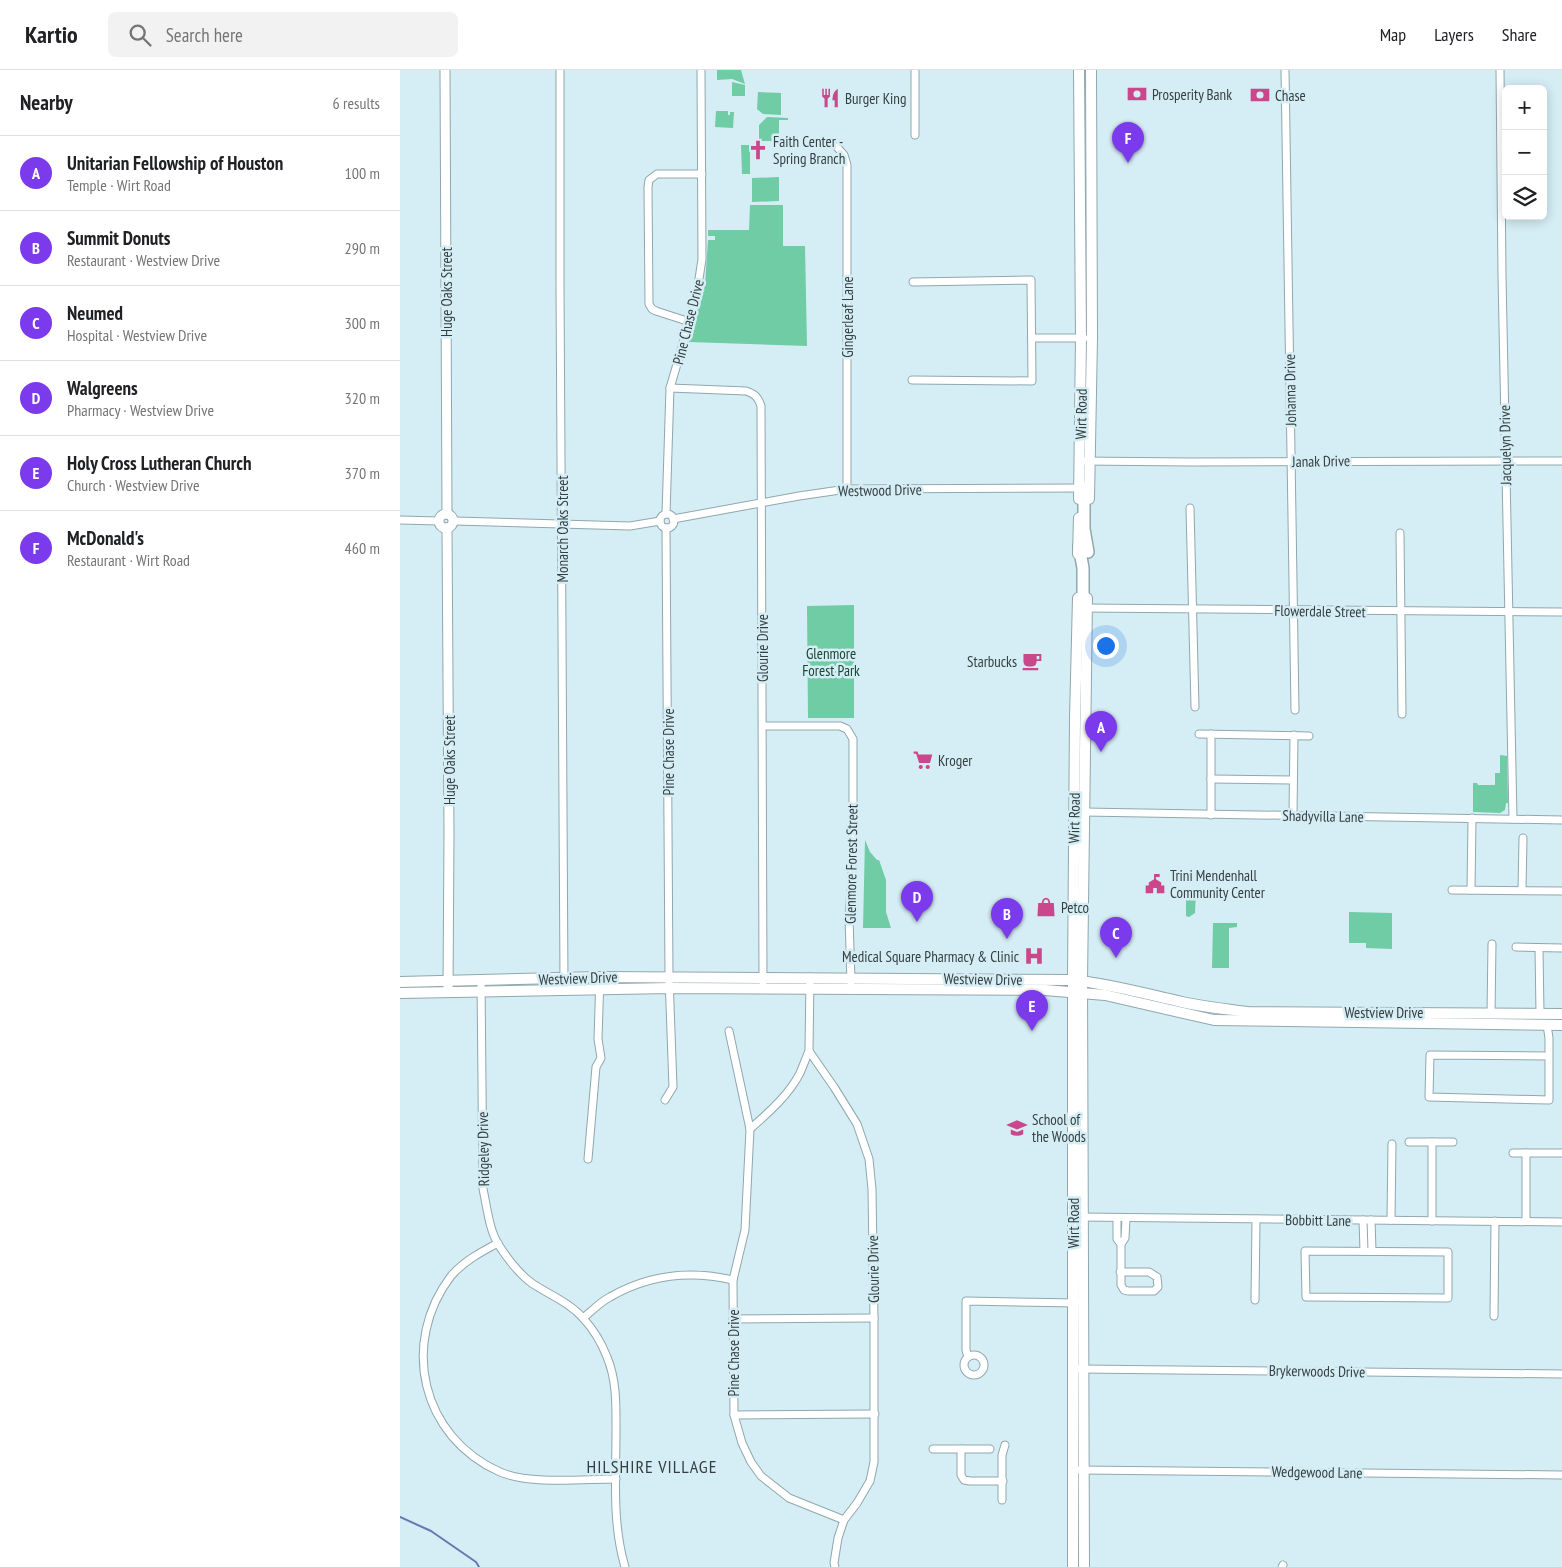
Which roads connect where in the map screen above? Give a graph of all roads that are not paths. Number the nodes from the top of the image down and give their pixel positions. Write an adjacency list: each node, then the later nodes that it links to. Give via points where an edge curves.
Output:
1 (445, 70): 32 (street, Huge Oaks Street)
2 (560, 70): 34 (street, Monarch Oaks Street)
3 (702, 70): 11 (street, Pine Chase Drive)
4 (915, 70): 9 (street)
5 (1079, 70): 12 (main road, Wirt Road)
6 (1091, 70): 13 (main road, Wirt Road)
7 (1285, 70): 21 (street, Johanna Drive)
8 (1500, 70): 22 (street, Jacquelyn Drive)
9 (916, 135)
10 (837, 147): 25 (street, Gingerleaf Lane, via 847,165)
11 (702, 174): 15 (street, Pine Chase Drive, via 702,259); 15 (street, via 657,174 651,177 648,188 649,304 656,311)
12 (1080, 202): 13 (main road); 17 (main road, Wirt Road)
13 (1092, 202): 17 (main road, Wirt Road)
14 (913, 282): 16 (street, via 1031,280)
15 (690, 322): 19 (street, Pine Chase Drive)
16 (1032, 338): 17 (street); 18 (street, via 1032,381)
17 (1087, 338): 20 (main road, Wirt Road)
18 (912, 380)
19 (670, 388): 26 (street, Glourie Drive, via 746,391 759,399 762,415); 28 (street, Pine Chase Drive)
20 (1085, 461): 21 (street, Janak Drive); 24 (main road, Wirt Road)
21 (1292, 461): 22 (street, Janak Drive); 39 (street, Johanna Drive)
22 (1506, 461): 23 (street, Janak Drive); 41 (street, Jacquelyn Drive)
23 (1562, 461)
24 (1084, 488): 25 (street, Westwood Drive); 37 (main road)
25 (847, 489): 26 (street, Westwood Drive)
26 (761, 504): 29 (street, Westwood Drive); 46 (street, Glourie Drive)
27 (1190, 508): 38 (street)
28 (666, 514): 29 (street); 33 (street)
29 (673, 519): 35 (street, via 673,524)
30 (400, 520): 31 (street)
31 (439, 521): 32 (street, via 441,527)
32 (449, 521): 34 (street); 75 (street, Huge Oaks Street)
33 (660, 521): 34 (street, via 630,526); 35 (street)
34 (562, 525): 77 (street, Monarch Oaks Street)
35 (666, 528): 69 (street, Pine Chase Drive)
36 (1400, 533): 40 (street)
37 (1083, 608): 38 (street, Flowerdale Street); 53 (main road, Wirt Road); 74 (main road, Wirt Road, via 1075,718)
38 (1192, 610): 39 (street, Flowerdale Street); 43 (street)
39 (1294, 610): 40 (street, Flowerdale Street); 44 (street, Johanna Drive)
40 (1402, 612): 41 (street, Flowerdale Street); 45 (street)
41 (1509, 612): 42 (street, Flowerdale Street); 57 (street, Jacquelyn Drive)
42 (1562, 612)
43 (1195, 707)
44 (1295, 710)
45 (1402, 714)
46 (763, 726): 70 (street, Glourie Drive); 72 (street, Glenmore Forest Street, via 840,726 853,739)
47 (1199, 734): 48 (street)
48 (1211, 734): 49 (street); 51 (street)
49 (1294, 736): 50 (street); 52 (street)
50 (1309, 736)
51 (1211, 779): 52 (street); 54 (street)
52 (1294, 780): 55 (street)
53 (1085, 812): 54 (street, Shadyvilla Lane); 74 (main road, Wirt Road)
54 (1211, 815): 55 (street, Shadyvilla Lane)
55 (1293, 816): 56 (street, Shadyvilla Lane)
56 (1472, 818): 57 (street, Shadyvilla Lane); 61 (street)
57 (1513, 819): 58 (street, Shadyvilla Lane)
58 (1562, 820)
59 (1523, 838): 62 (street)
60 (1452, 890): 61 (street)
61 (1471, 890): 62 (street)
62 (1522, 890): 63 (street)
63 (1562, 890)
64 (1492, 944): 89 (street)
65 (1516, 947): 66 (street)
66 (1539, 948): 67 (street); 90 (street)
67 (1562, 948)
68 (600, 977): 69 (main road, Westview Drive); 77 (main road, Westview Drive); 80 (street)
69 (669, 977): 70 (main road, Westview Drive); 78 (street, Pine Chase Drive)
70 (763, 977): 71 (main road, Westview Drive); 79 (street, Glourie Drive)
71 (810, 977): 72 (main road, Westview Drive); 81 (street)
72 (850, 978): 74 (main road, Westview Drive); 82 (street, Glenmore Forest Street)
73 (481, 980): 75 (main road, Westview Drive); 77 (main road, Westview Drive); 85 (street, Ridgeley Drive)
74 (1077, 980): 86 (main road, Wirt Road); 87 (main road, Westview Drive, via 1122,987)
75 (449, 981): 76 (main road, Westview Drive); 84 (street, Huge Oaks Street)
76 (400, 982)
77 (565, 984): 80 (main road, Westview Drive); 85 (main road, Westview Drive)
78 (670, 988): 79 (main road, Westview Drive); 80 (main road, Westview Drive); 100 (street, Pine Chase Drive, via 673,1087)
79 (764, 988): 81 (main road, Westview Drive)
80 (599, 989): 109 (street, via 601,1058 596,1067)
81 (810, 989): 82 (main road, Westview Drive); 98 (street)
82 (852, 989): 86 (main road, Westview Drive)
83 (400, 992): 84 (main road, Westview Drive)
84 (448, 992): 85 (main road, Westview Drive)
85 (481, 992): 121 (street, Ridgeley Drive, via 483,1189)
86 (1077, 992): 87 (main road, Westview Drive); 110 (main road, Wirt Road)
87 (1182, 1008): 88 (main road, Westview Drive); 94 (main road, Westview Drive)
88 (1215, 1008): 92 (main road, Westview Drive); 94 (main road)
89 (1491, 1014): 90 (main road, Westview Drive); 93 (main road, Westview Drive)
90 (1540, 1014): 91 (main road, Westview Drive)
91 (1562, 1014)
92 (1345, 1018): 93 (main road, Westview Drive); 94 (main road, Westview Drive)
93 (1473, 1019): 95 (main road, Westview Drive)
94 (1214, 1020)
95 (1547, 1025): 96 (main road, Westview Drive); 99 (street)
96 (1562, 1025)
97 (729, 1031): 101 (street, Pine Chase Drive)
98 (809, 1051): 101 (street, via 800,1074 787,1092); 131 (street, Glourie Drive, via 857,1124 869,1159)
99 (1548, 1056): 99 (street, via 1549,1100 1429,1097 1430,1055)
100 (665, 1100)
101 (750, 1129): 126 (street, Pine Chase Drive, via 745,1230)
102 (1409, 1142): 103 (street)
103 (1432, 1142): 104 (street); 117 (street)
104 (1453, 1142)
105 (1392, 1144): 116 (street)
106 (1513, 1153): 107 (street)
107 (1526, 1153): 108 (street); 119 (street)
108 (1562, 1153)
109 (588, 1159)
110 (1079, 1217): 111 (street, Bobbitt Lane); 128 (main road, Wirt Road)
111 (1117, 1218): 112 (street, Bobbitt Lane); 122 (street, via 1117,1239)
112 (1126, 1218): 113 (street, Bobbitt Lane); 122 (street, via 1125,1238)
113 (1256, 1219): 114 (street, Bobbitt Lane); 127 (street)
114 (1363, 1220): 115 (street, Bobbitt Lane); 123 (street)
115 (1371, 1220): 116 (street, Bobbitt Lane); 124 (street)
116 (1391, 1220): 117 (street, Bobbitt Lane)
117 (1432, 1221): 118 (street, Bobbitt Lane)
118 (1495, 1221): 119 (street, Bobbitt Lane); 129 (street)
119 (1526, 1221): 120 (street, Bobbitt Lane)
120 (1562, 1222)
121 (498, 1243): 130 (street, Ridgeley Drive, via 531,1283); 145 (street, via 452,1275 427,1321 423,1339 423,1378 439,1422 471,1456 502,1473 521,1478)
122 (1121, 1244): 125 (street)
123 (1364, 1251): 124 (street); 124 (street, via 1305,1251 1306,1297 1448,1298 1448,1252)
124 (1372, 1251)
125 (1120, 1272): 125 (street, via 1124,1290 1154,1291 1158,1287 1157,1277 1149,1272)
126 (732, 1280): 130 (street, via 689,1274 637,1283 608,1298); 132 (street, Pine Chase Drive)
127 (1256, 1300)
128 (1078, 1303): 133 (street, via 966,1301); 134 (main road, Wirt Road)
129 (1494, 1316)
130 (583, 1318): 145 (street, Ridgeley Drive, via 602,1345 615,1380)
131 (874, 1318): 132 (street); 136 (street, Glourie Drive)
132 (733, 1319): 137 (street, Pine Chase Drive)
133 (968, 1357)
134 (1078, 1369): 135 (street, Brykerwoods Drive); 142 (main road, Wirt Road); 143 (main road, Wirt Road)
135 (1562, 1374)
136 (875, 1414): 137 (street); 148 (street, Glourie Drive, via 874,1462 870,1481)
137 (734, 1415): 148 (street, Pine Chase Drive, via 742,1444 761,1476 788,1498)
138 (1005, 1445): 146 (street)
139 (933, 1449): 140 (street)
140 (961, 1449): 141 (street); 146 (street, via 961,1475 964,1480)
141 (990, 1449)
142 (1073, 1470): 143 (street, Wedgewood Lane); 149 (main road, Wirt Road)
143 (1084, 1470): 144 (street, Wedgewood Lane); 150 (main road, Wirt Road)
144 (1562, 1475)
145 (616, 1479): 151 (street, Ridgeley Drive, via 617,1536)
146 (1003, 1481): 147 (street)
147 (1002, 1500)
148 (844, 1520): 152 (street, Glourie Drive, via 838,1538)
149 (1073, 1556): 150 (main road); 153 (main road, Wirt Road)
150 (1084, 1556): 154 (main road, Wirt Road)
151 (625, 1567)
152 (835, 1567)
153 (1073, 1567)
154 (1084, 1567)

